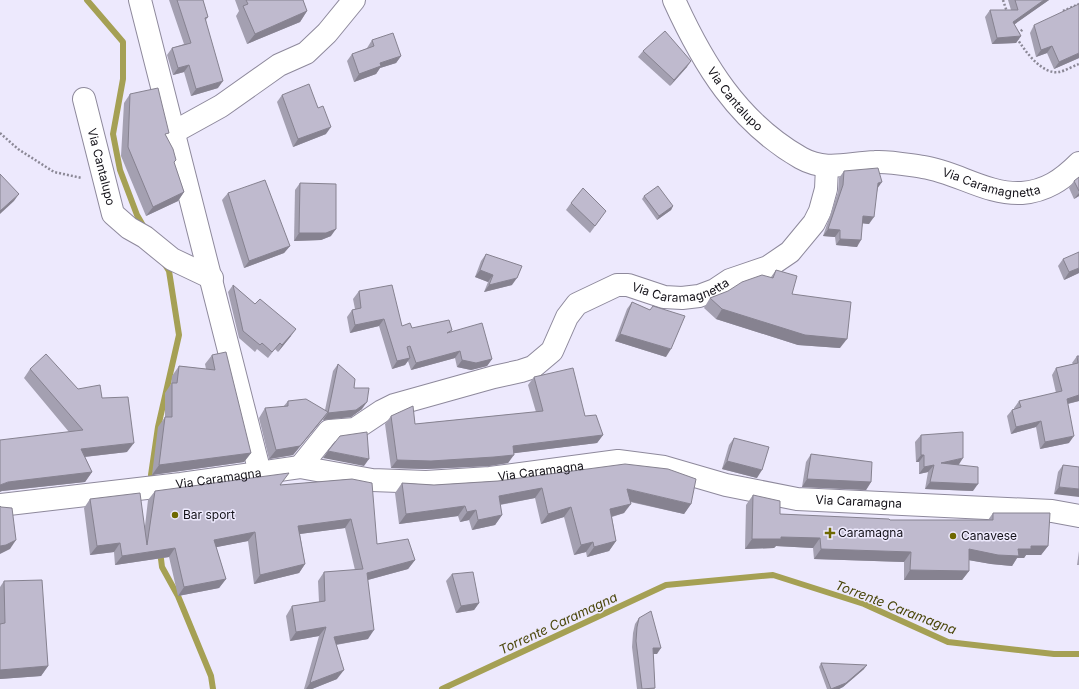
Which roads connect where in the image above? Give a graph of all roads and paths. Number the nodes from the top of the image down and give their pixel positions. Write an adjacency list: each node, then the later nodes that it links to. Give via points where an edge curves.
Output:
1 (140, 0): 13 (street)
2 (354, 0): 13 (street, via 327,33 306,53 279,65 221,106)
3 (674, 0): 16 (street, Via Cantalupo, via 714,77 734,101 778,142 802,158)
4 (1003, 0): 7 (path)
5 (1079, 4): 6 (path)
6 (1063, 11)
7 (1009, 17)
8 (1023, 28): 10 (path)
9 (1014, 30): 10 (path)
10 (1016, 36): 11 (path, via 1029,56 1050,71 1061,72)
11 (1079, 64)
12 (84, 99): 17 (street, Via Cantalupo)
13 (174, 132): 18 (street)
14 (0, 133): 17 (path, via 54,172)
15 (1079, 163): 16 (street, Via Caramagnetta, via 1056,183 1033,191 1008,193 924,167 876,162)
16 (827, 167): 19 (street, Via Caramagnetta, via 826,189 814,223 790,252 768,267 730,280 700,296 668,297 628,285 617,285 577,304 567,317 552,351 533,367 394,405 355,429 333,429 326,434)
17 (104, 183): 18 (street, Via Cantalupo, via 113,214 172,259)
18 (212, 278): 20 (street)
19 (300, 468): 20 (street, Via Caramagna); 22 (street, Via Caramagna, via 372,480 426,482 490,478 618,461 664,467 726,484 797,499 1052,511)
20 (260, 472): 21 (street, Via Caramagna, via 152,488)
21 (0, 505)
22 (1079, 516)

